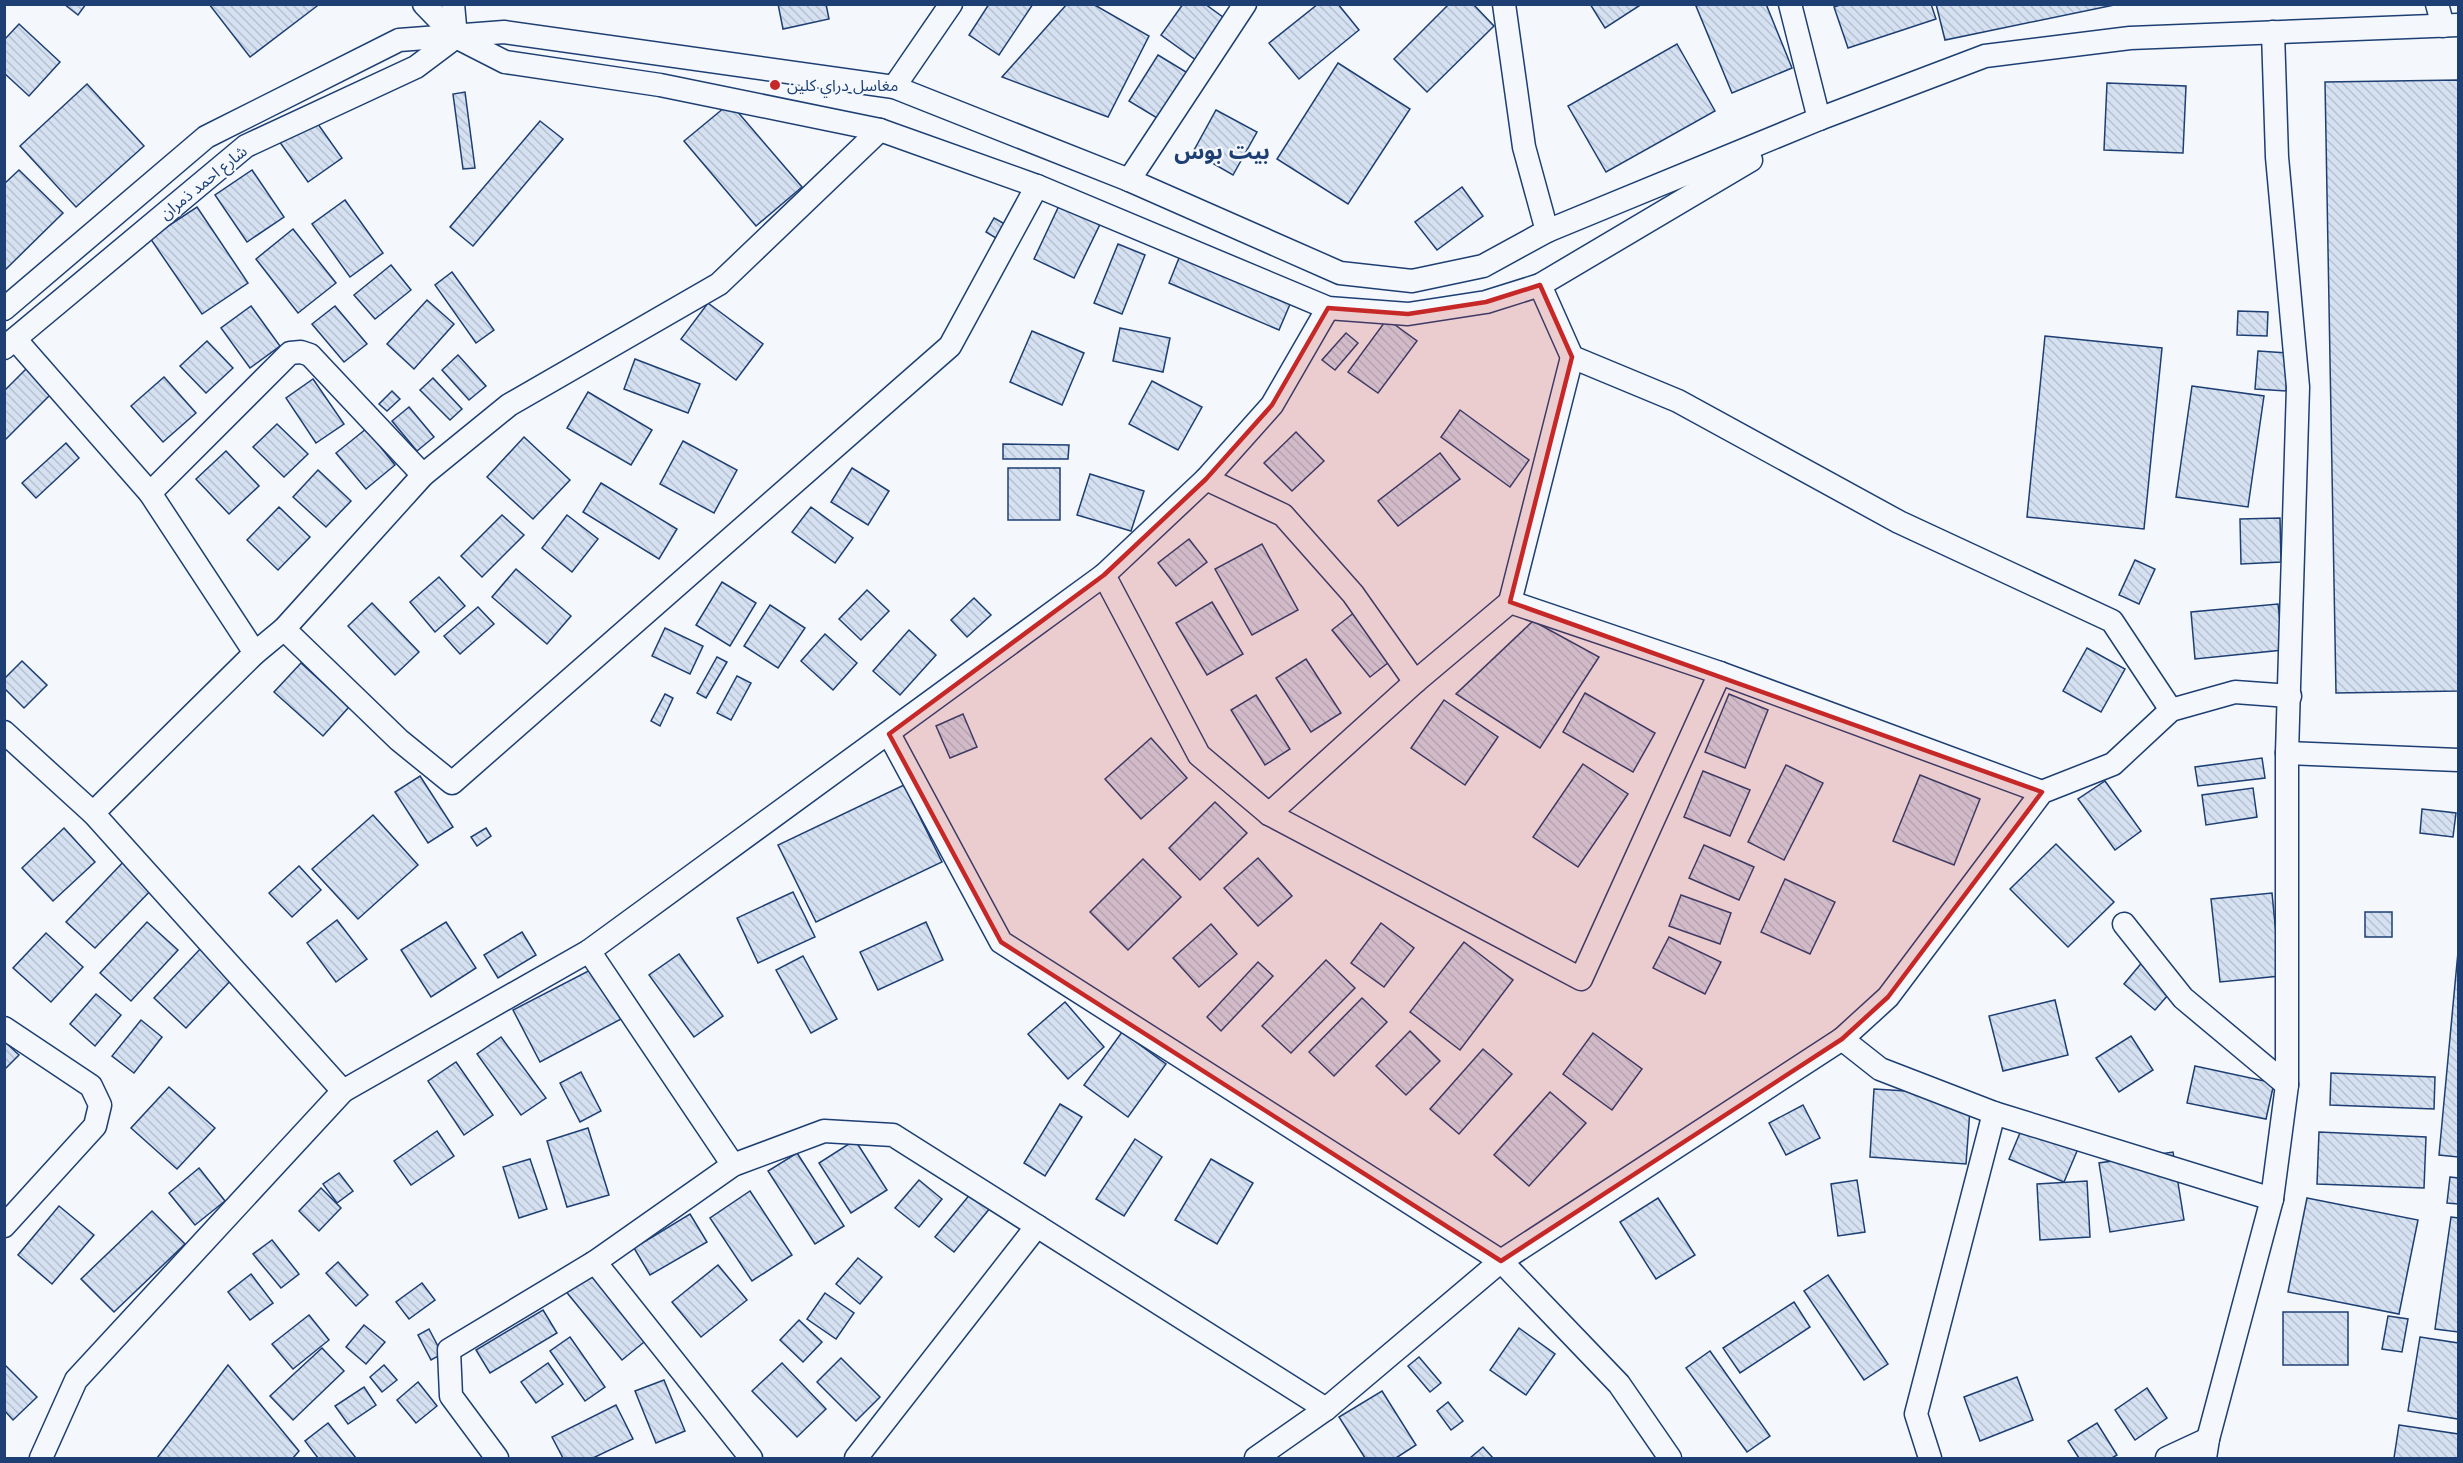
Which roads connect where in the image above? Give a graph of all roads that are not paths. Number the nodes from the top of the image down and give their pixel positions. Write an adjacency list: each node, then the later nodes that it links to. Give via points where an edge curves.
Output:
1 (424, 4): 9 (street)
2 (453, 4): 9 (street)
3 (951, 4): 10 (street)
4 (1504, 4): 15 (street, via 1524,147)
5 (1790, 4): 11 (street)
6 (1235, 8): 13 (street)
7 (2446, 18): 8 (street)
8 (2273, 32): 11 (street, via 2130,38 1985,56); 30 (street, via 2277,157 2298,387)
9 (456, 37): 10 (street, via 504,32); 12 (street, via 506,62 660,85); 18 (street, شارع احمد ذمران, via 399,40 206,137); 19 (street, شارع احمد ذمران, via 416,67 246,146)
10 (894, 87): 13 (street)
11 (1819, 119): 15 (street); 16 (street)
12 (880, 130): 14 (street); 21 (street, via 719,284 509,405)
13 (1129, 180): 15 (street, via 1340,273 1412,281 1483,266)
14 (1037, 186): 17 (street); 26 (street, via 950,346 452,783 399,740)
15 (1547, 231)
16 (1540, 285): 17 (street, via 1486,302 1408,314); 20 (street)
17 (1328, 308): 22 (street, via 1272,405)
18 (4, 309)
19 (10, 344): 23 (street)
20 (1572, 357): 25 (street); 31 (street, via 1678,401 1899,522 2112,621)
21 (423, 475): 23 (street, via 310,354 301,352 290,353); 26 (street)
22 (1206, 479): 24 (street); 29 (street, via 1283,515 1353,594)
23 (150, 493): 27 (street)
24 (1104, 575): 33 (street); 38 (street, via 1199,754)
25 (1510, 602): 28 (street); 29 (street)
26 (284, 629): 27 (street)
27 (255, 653): 37 (street)
28 (1720, 673): 36 (street); 38 (street, via 1581,979)
29 (1415, 682): 38 (street)
30 (2290, 696): 31 (street, via 2235,692); 34 (street)
31 (2171, 710): 36 (street, via 2113,764)
32 (4, 732): 37 (street)
33 (889, 734): 40 (street); 50 (street, via 1001,942)
34 (2287, 753): 35 (street); 43 (street)
35 (2458, 760)
36 (2042, 792): 42 (street, via 1888,997)
37 (93, 813): 44 (street)
38 (1269, 814)
39 (2124, 924): 43 (street, via 2183,998)
40 (589, 951): 44 (street); 46 (street)
41 (4, 1028): 48 (street, via 91,1086 100,1105 94,1126)
42 (1842, 1040): 45 (street, via 1880,1069); 50 (street)
43 (2286, 1085): 47 (street)
44 (343, 1090): 54 (street, via 76,1380)
45 (1995, 1113): 47 (street); 60 (street, via 1916,1414)
46 (733, 1165): 49 (street, via 824,1131 893,1135); 51 (street)
47 (2272, 1199): 53 (street)
48 (4, 1226)
49 (1037, 1226): 52 (street); 57 (street)
50 (1501, 1261): 52 (street); 59 (street, via 1619,1384)
51 (595, 1262): 55 (street, via 449,1350 451,1396); 56 (street)
52 (1326, 1409): 58 (street)
53 (2207, 1449): 61 (street)
54 (41, 1458)
55 (497, 1458)
56 (751, 1458)
57 (856, 1458)
58 (1256, 1458)
59 (1670, 1458)
60 (1929, 1458)
61 (2167, 1458)

